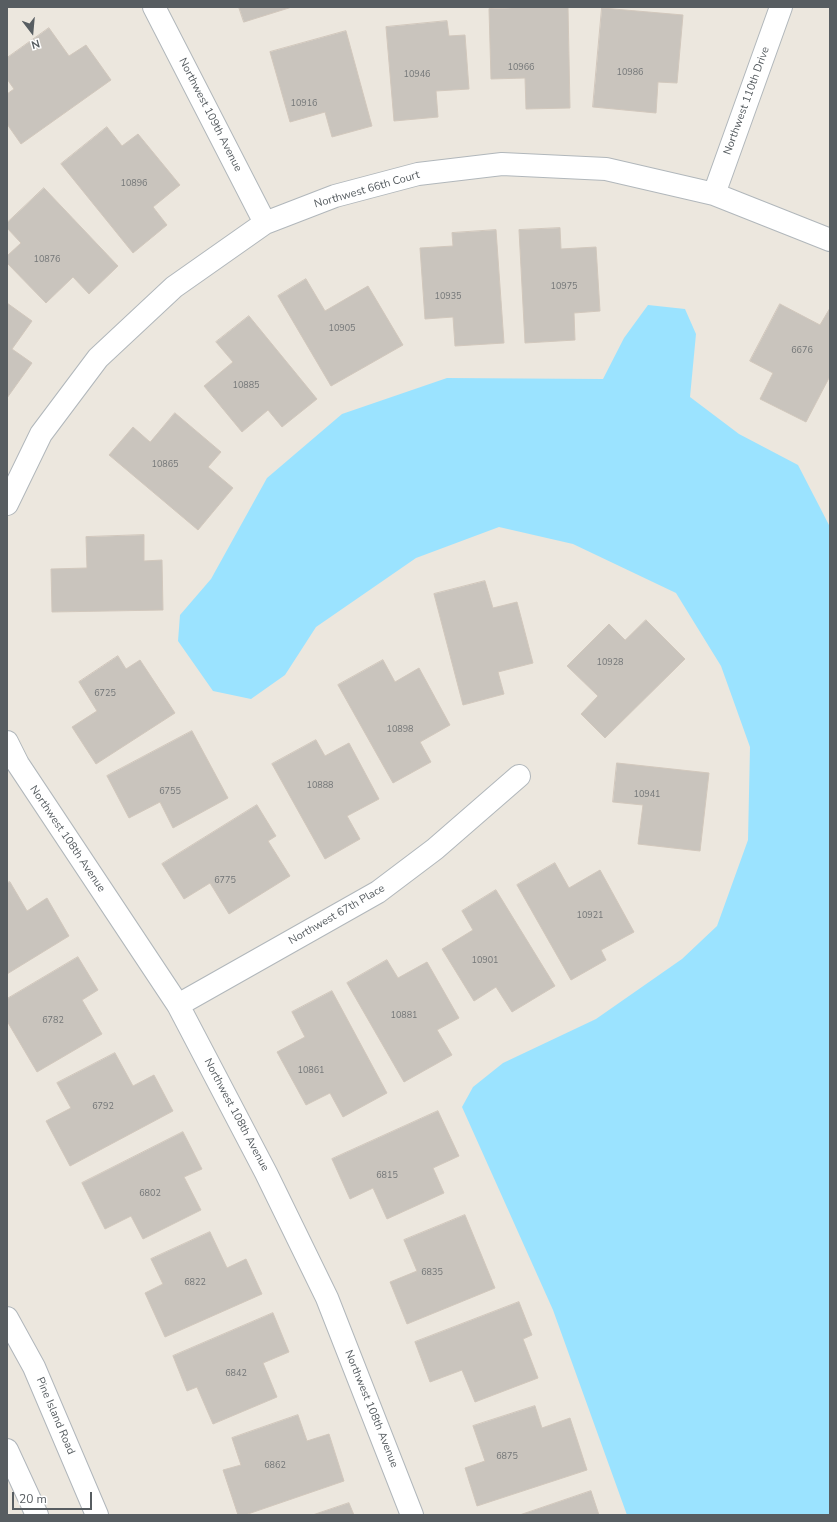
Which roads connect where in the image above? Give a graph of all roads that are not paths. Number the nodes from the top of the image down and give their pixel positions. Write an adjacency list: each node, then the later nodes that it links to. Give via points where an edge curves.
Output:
1 (154, 7): 4 (street, Northwest 109th Avenue)
2 (781, 7): 3 (street, Northwest 110th Drive)
3 (714, 194): 4 (street, Northwest 66th Court, via 606,169 502,164 418,174 335,196); 5 (street, Northwest 66th Court)
4 (265, 223): 6 (street, Northwest 66th Court, via 174,287 98,358 41,434)
5 (830, 240)
6 (7, 504)
7 (7, 742): 9 (street, Northwest 108th Avenue, via 18,764)
8 (519, 776): 9 (street, Northwest 67th Place, via 435,849 378,892)
9 (178, 1005): 14 (street, Northwest 108th Avenue, via 266,1173 327,1298)
10 (7, 1318): 13 (street, Pine Island Road, via 34,1367)
11 (7, 1450): 12 (street)
12 (37, 1515)
13 (98, 1515)
14 (412, 1515)

